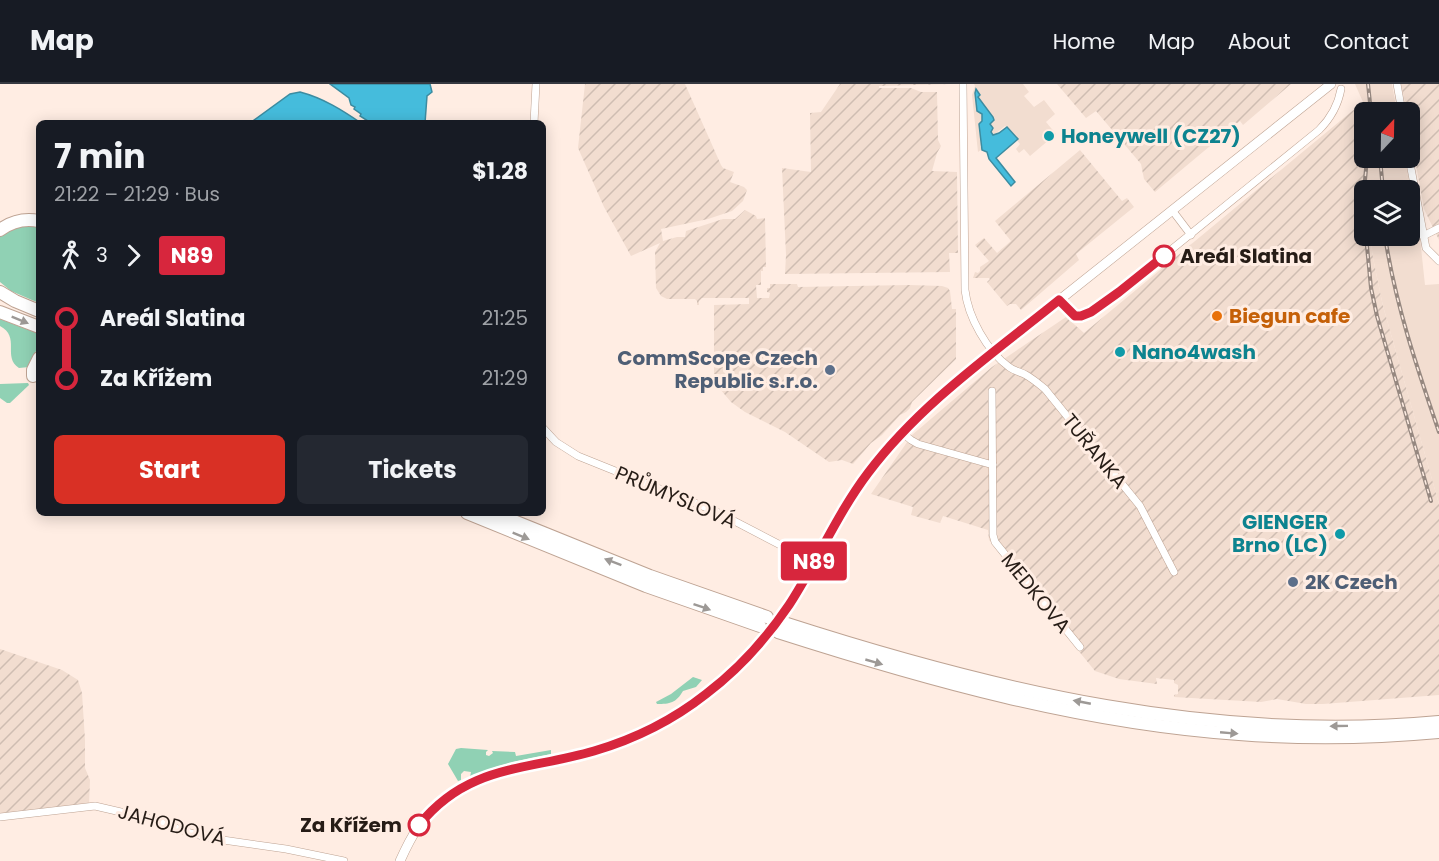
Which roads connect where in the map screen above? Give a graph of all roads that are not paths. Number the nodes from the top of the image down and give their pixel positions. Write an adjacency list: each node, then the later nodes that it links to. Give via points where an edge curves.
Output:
1 (536, 84): 7 (street)
2 (963, 84): 23 (street, TUŘANKA, via 966,297 970,313)
3 (1331, 84): 9 (street)
4 (1397, 84): 6 (street)
5 (1341, 89): 13 (street, via 1333,113 1319,130)
6 (1400, 102)
7 (534, 120)
8 (1411, 168): 14 (street)
9 (1172, 210): 13 (street); 17 (street)
10 (36, 220): 12 (highway, via 19,220)
11 (1439, 228): 14 (street)
12 (0, 230)
13 (1191, 235): 17 (street, via 1085,315 1075,316)
14 (1424, 236): 15 (street, via 1426,248)
15 (1439, 261)
16 (0, 292): 19 (highway)
17 (1059, 300): 23 (street)
18 (0, 301): 21 (highway)
19 (36, 310)
20 (0, 312): 22 (highway, one-way to 22)
21 (36, 315)
22 (36, 326)
23 (994, 352): 26 (street); 31 (street, TUŘANKA, via 1009,367 1046,389 1140,506)
24 (992, 391): 27 (street, MEDKOVA)
25 (546, 431): 30 (street, PRŮMYSLOVÁ, via 578,456 694,502)
26 (901, 432): 27 (street, via 918,444); 30 (street, via 858,486)
27 (993, 465): 32 (street, MEDKOVA, via 996,542)
28 (474, 516): 29 (highway, one-way to 29, via 693,604 764,622)
29 (501, 516)
30 (813, 562): 37 (street, bridge, via 759,645 712,690 645,732 592,752 480,778 442,801 425,818)
31 (1174, 572)
32 (1080, 647)
33 (1439, 722): 34 (highway, one-way to 34, via 1284,726 1132,711 1045,695 781,628 864,659 947,682 1055,708 1150,724 1296,737)
34 (1439, 732)
35 (0, 817): 36 (street, JAHODOVÁ, via 95,806 151,819 199,836)
36 (344, 861)
37 (400, 861)

